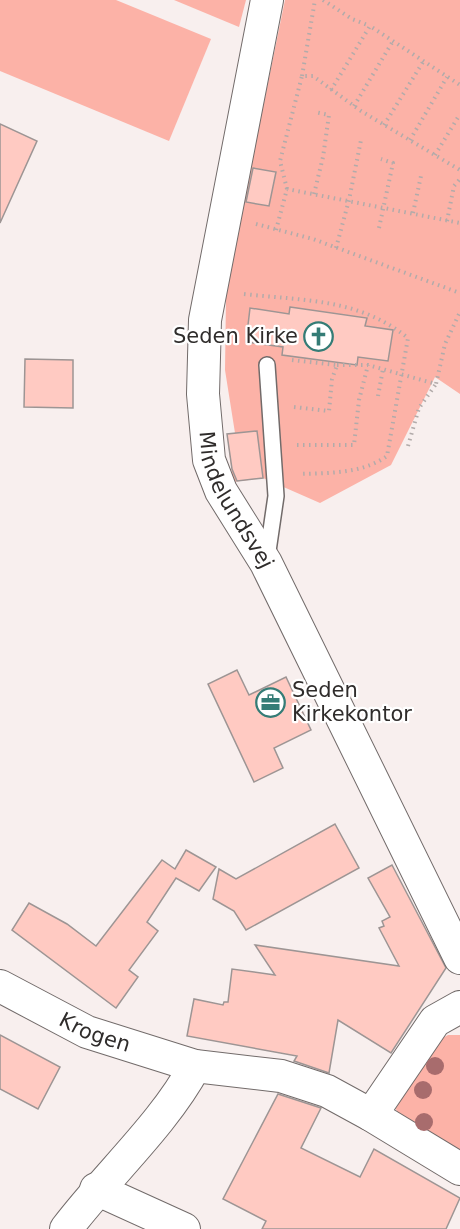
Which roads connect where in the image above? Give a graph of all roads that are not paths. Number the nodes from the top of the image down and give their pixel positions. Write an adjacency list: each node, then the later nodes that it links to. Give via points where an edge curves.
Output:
1 (267, 0): 3 (street, Mindelundsvej, via 205,321 203,394 209,460 217,481)
2 (267, 364): 3 (lane, via 276,496)
3 (266, 564): 4 (street, Mindelundsvej)
4 (460, 958)
5 (0, 986): 7 (street, Krogen, via 87,1032)
6 (460, 1007): 8 (street, via 435,1021)
7 (195, 1066): 8 (street, Krogen, via 280,1076 327,1091); 10 (street, via 181,1092)
8 (371, 1115): 9 (street, Krogen)
9 (460, 1169)
10 (96, 1189): 11 (street); 12 (street)
11 (66, 1229)
12 (184, 1229)

